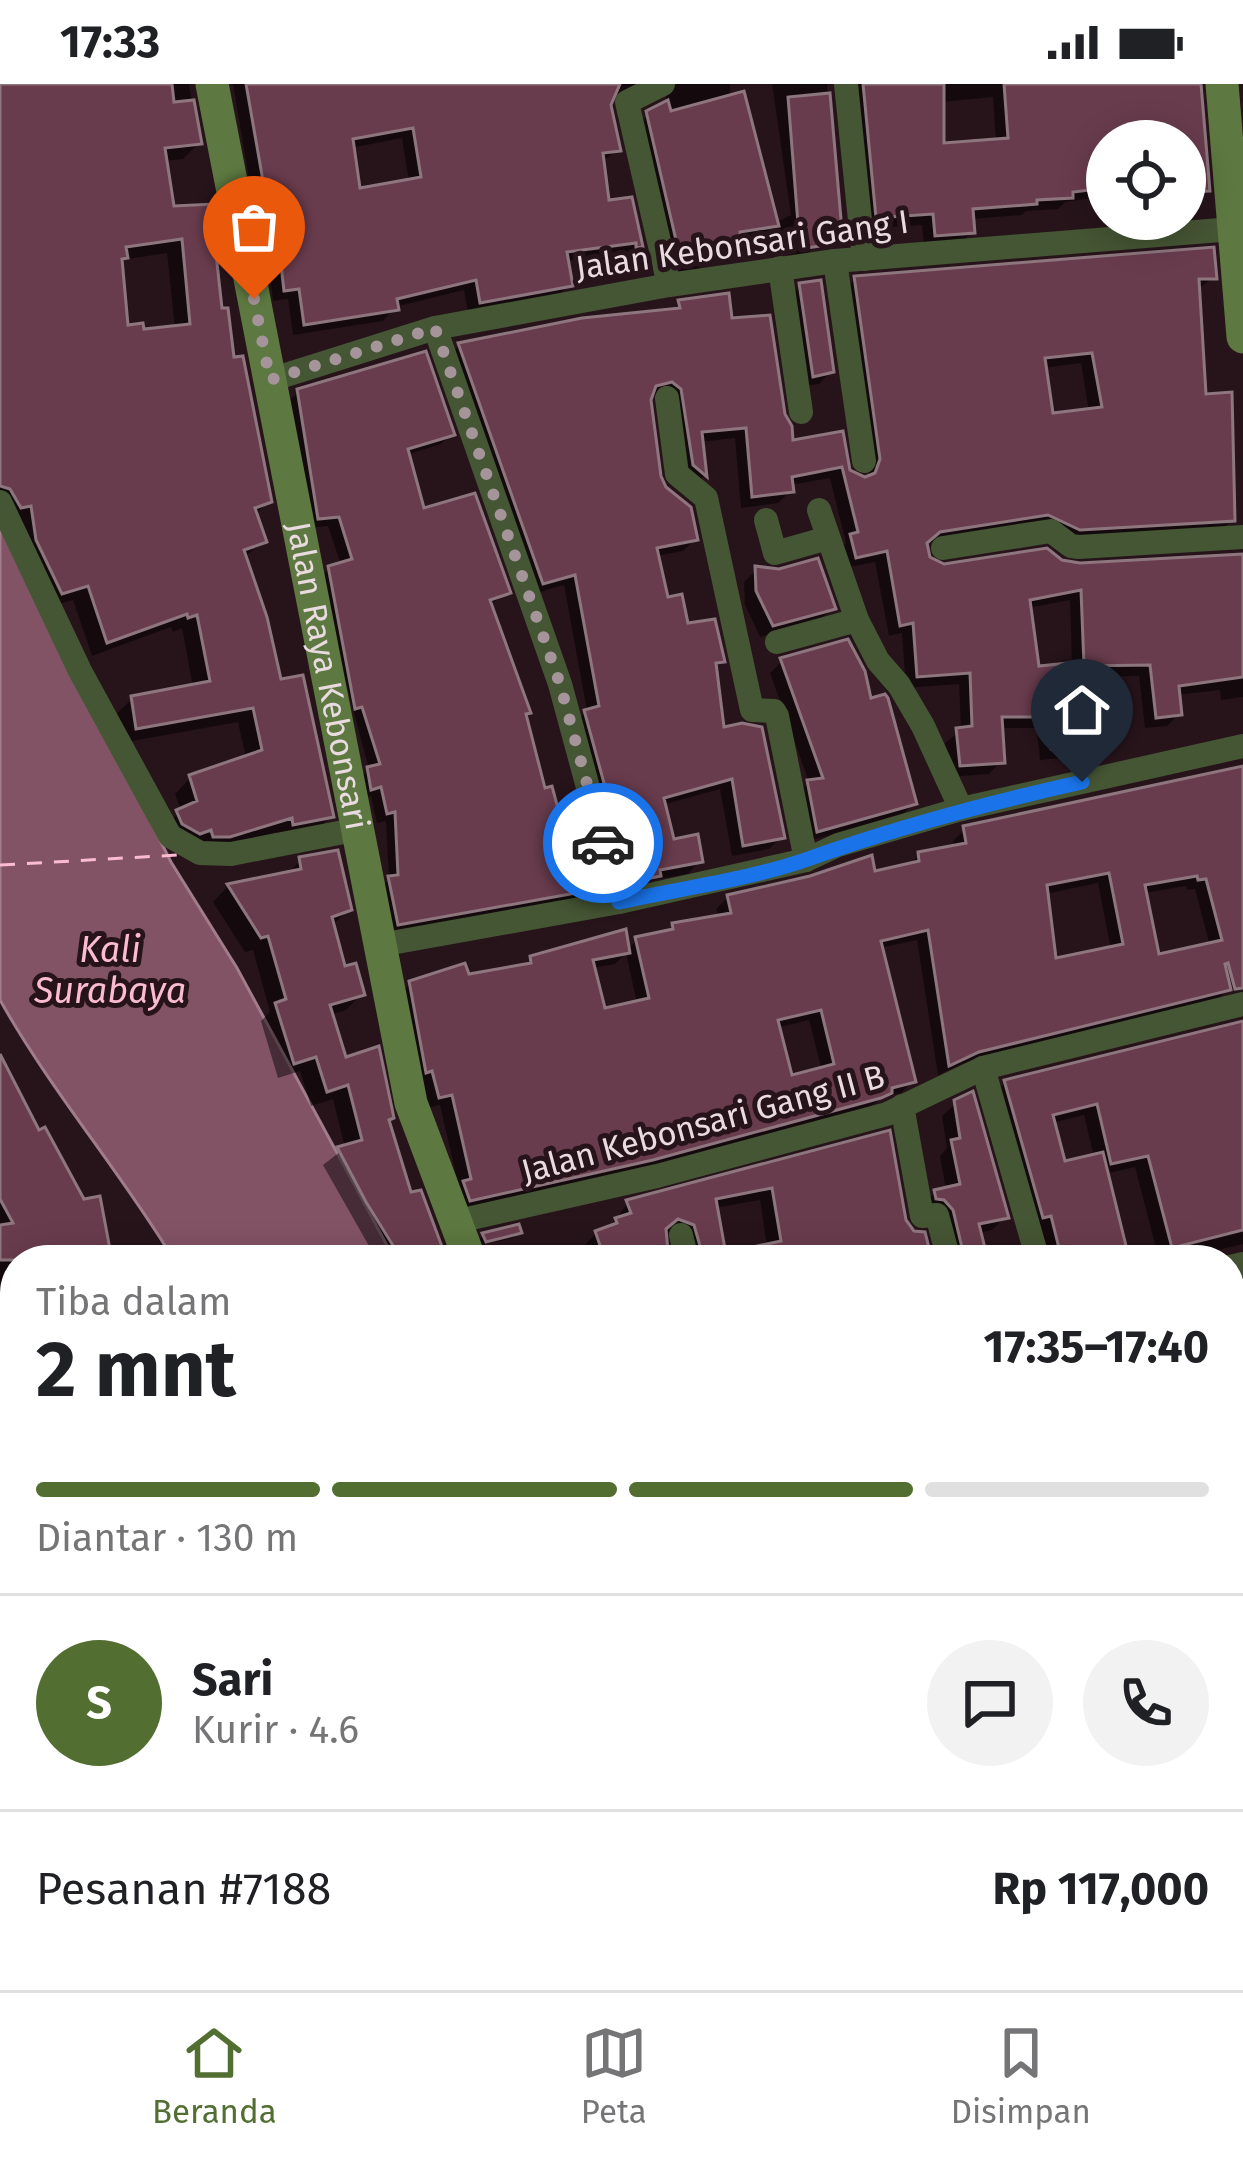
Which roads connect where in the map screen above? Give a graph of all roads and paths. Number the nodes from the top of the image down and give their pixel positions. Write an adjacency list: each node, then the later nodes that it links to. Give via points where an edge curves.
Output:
1 (212, 84): 12 (main road, Jalan Raya Kebonsari)
2 (663, 84): 9 (street, via 627,102)
3 (846, 84): 6 (street)
4 (1229, 87): 5 (main road)
5 (1233, 229): 6 (street, Jalan Kebonsari Gang I); 11 (main road)
6 (864, 259): 7 (street, Jalan Kebonsari Gang I)
7 (835, 261): 8 (street, Jalan Kebonsari Gang I); 15 (street)
8 (780, 268): 9 (street, Jalan Kebonsari Gang I); 14 (street)
9 (669, 285): 10 (street, Jalan Kebonsari Gang I)
10 (435, 328): 12 (street, Jalan Kebonsari Gang I); 28 (street, via 560,684)
11 (1243, 337)
12 (270, 380): 26 (main road, Jalan Raya Kebonsari)
13 (668, 398): 27 (street, via 677,474 706,498 752,710 777,716)
14 (801, 412)
15 (864, 461)
16 (0, 502): 26 (street, via 170,836 200,853 231,854)
17 (819, 510): 20 (street)
18 (766, 520): 20 (street, via 775,553)
19 (1243, 537): 21 (street, via 1078,547 1051,531)
20 (835, 538): 22 (street)
21 (944, 548)
22 (856, 620): 23 (street); 25 (street, via 923,726)
23 (777, 642)
24 (1243, 746): 25 (street)
25 (961, 809): 27 (street)
26 (359, 829): 29 (main road, Jalan Raya Kebonsari)
27 (806, 860): 28 (street)
28 (619, 902): 29 (street)
29 (380, 945): 33 (main road, Jalan Raya Kebonsari, via 412,1103)
30 (1243, 1004): 31 (street, Jalan Kebonsari Gang II B)
31 (982, 1068): 32 (street, Jalan Kebonsari Gang II B); 36 (street)
32 (902, 1106): 33 (street, Jalan Kebonsari Gang II B, via 657,1176); 35 (street, via 922,1216 937,1215)
33 (454, 1222): 34 (main road, Jalan Raya Kebonsari)
34 (464, 1245)
35 (945, 1245)
36 (1034, 1245)

